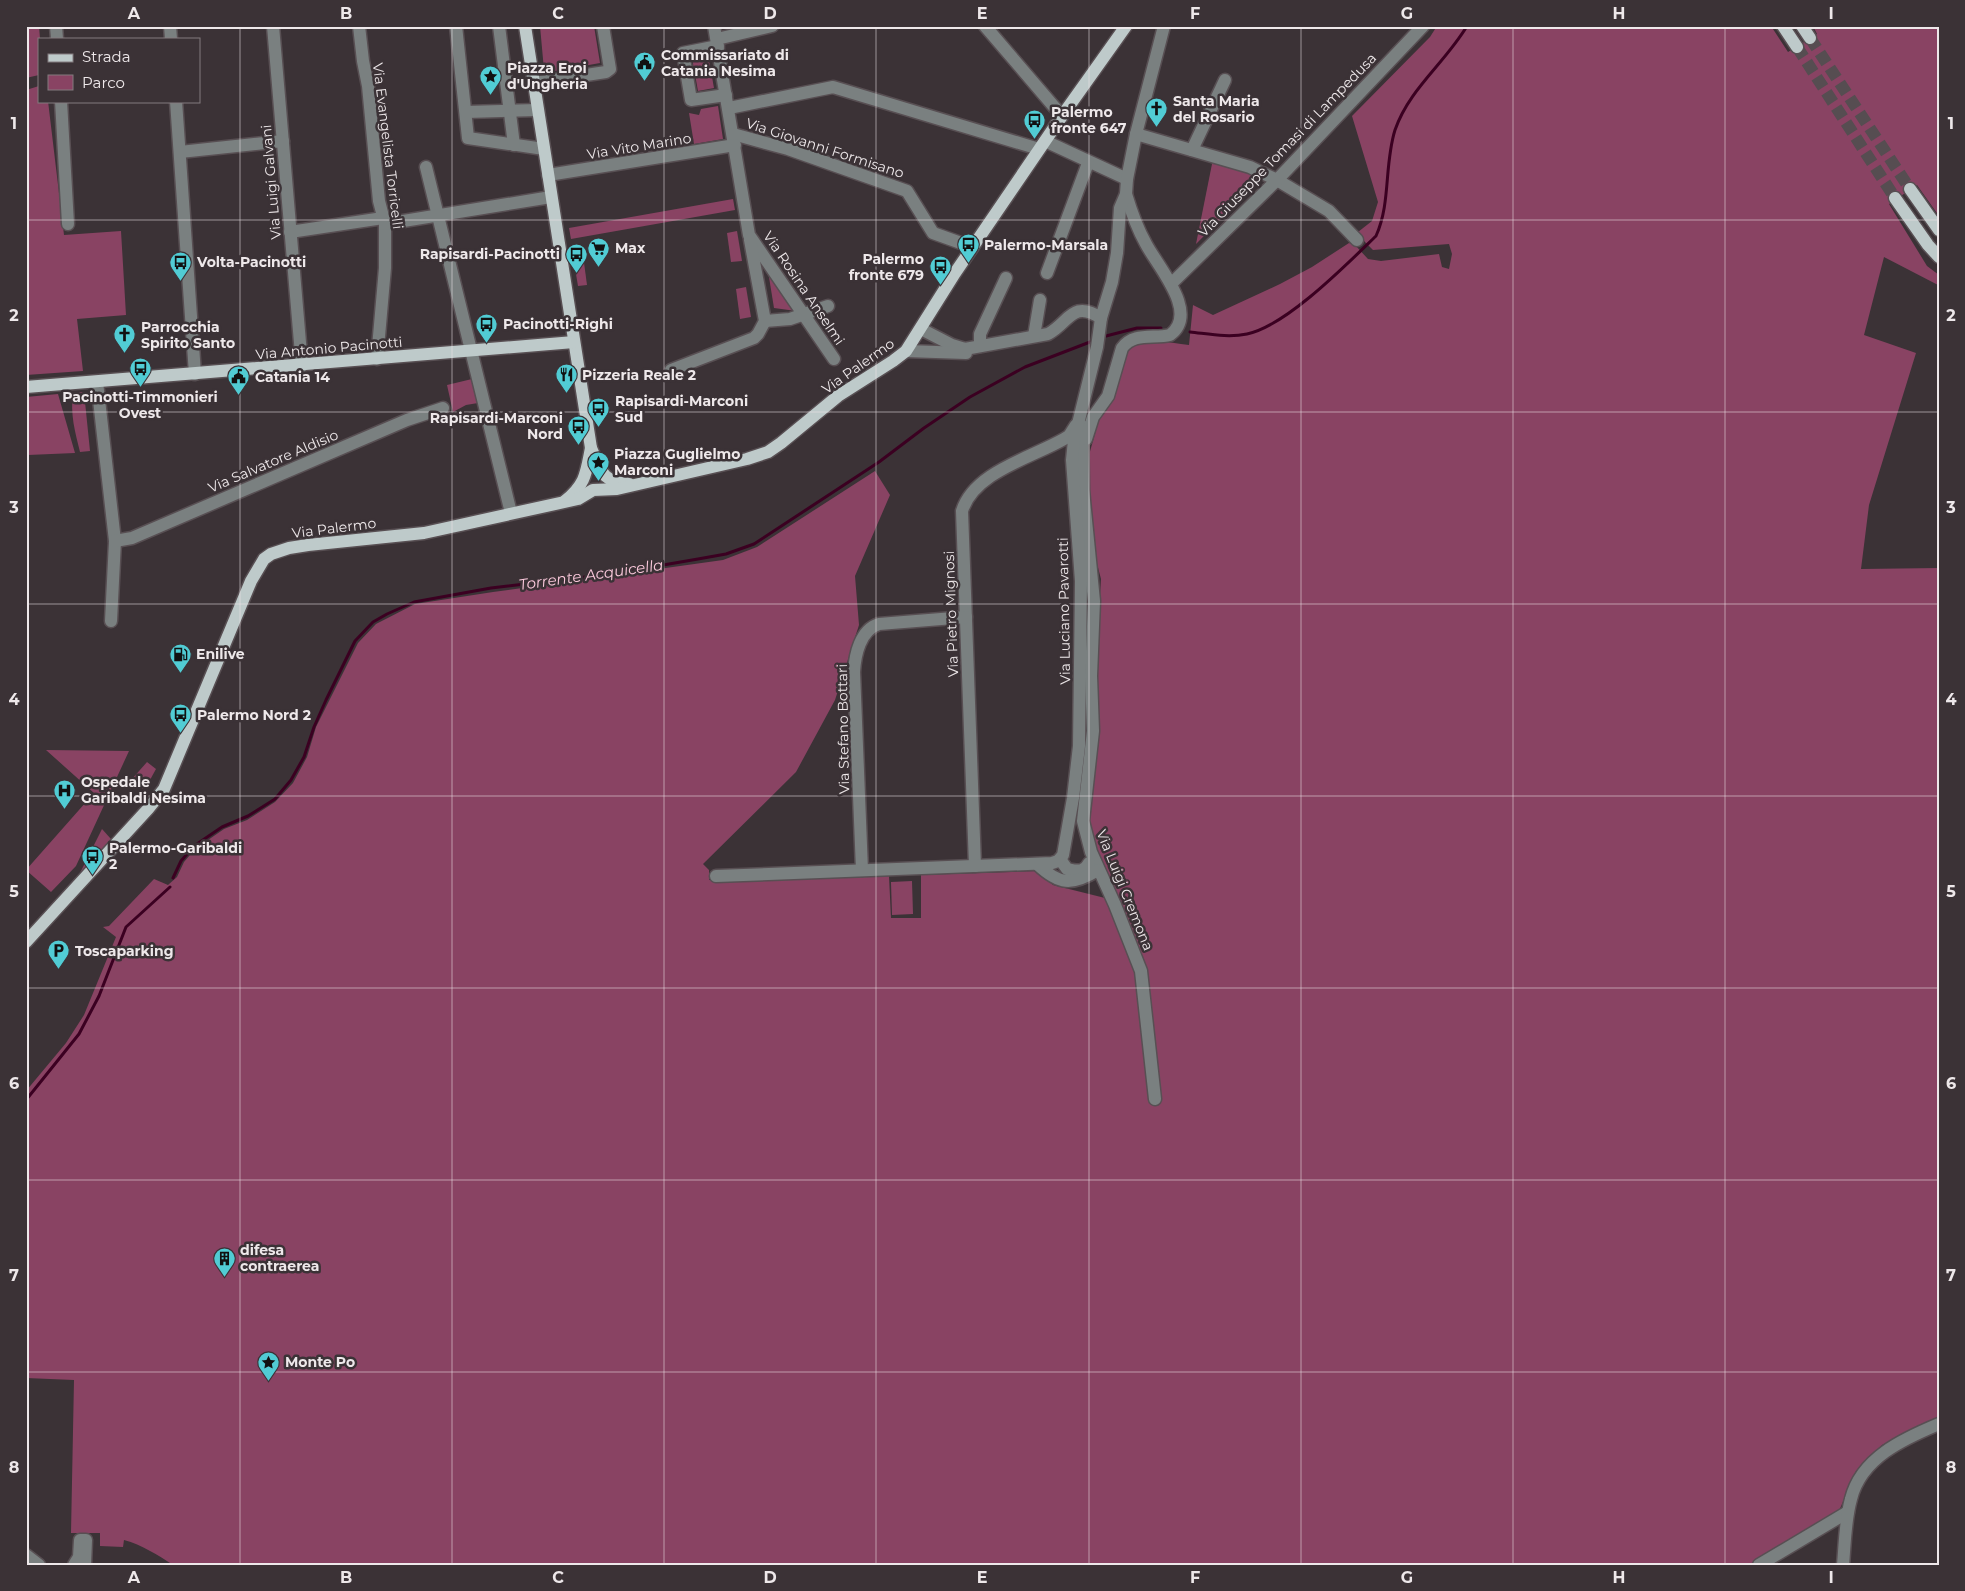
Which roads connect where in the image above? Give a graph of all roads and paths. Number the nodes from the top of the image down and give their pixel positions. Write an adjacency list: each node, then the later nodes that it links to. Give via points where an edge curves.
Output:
1 (273, 26): 28 (street, Via Luigi Galvani)
2 (359, 26): 44 (street, Via Evangelista Torricelli)
3 (456, 26): 24 (street)
4 (499, 26): 23 (street)
5 (603, 26): 18 (street, via 610,69)
6 (772, 26): 14 (street)
7 (985, 26): 25 (street)
8 (1126, 26): 25 (main road, Via Palermo)
9 (1164, 26): 26 (street)
10 (1423, 26): 38 (street, Via Giuseppe Tomasi di Lampedusa)
11 (1783, 26): 16 (main road)
12 (1802, 26): 15 (main road)
13 (527, 30): 18 (main road)
14 (716, 37): 19 (street, Via Rosina Anselmi); 19 (street, via 683,53 691,100)
15 (1810, 38)
16 (1797, 47)
17 (1225, 80): 32 (street)
18 (533, 83): 22 (main road)
19 (728, 101): 27 (street, Via Rosina Anselmi); 30 (street, via 833,87)
20 (61, 102): 45 (street)
21 (176, 102): 33 (street)
22 (538, 110): 23 (street); 31 (main road)
23 (510, 111): 24 (street); 29 (street)
24 (466, 112): 29 (street, via 468,138)
25 (1062, 116): 30 (main road, Via Palermo)
26 (1136, 134): 32 (street); 37 (street)
27 (734, 140): 36 (street, Via Vito Marino); 48 (street, Via Rosina Anselmi); 50 (street, Via Giovanni Formisano, via 788,149 907,192 933,234)
28 (283, 141): 33 (street); 47 (street, Via Luigi Galvani)
29 (514, 145): 31 (street)
30 (1042, 145): 34 (street); 50 (main road, Via Palermo)
31 (544, 149): 36 (main road)
32 (1192, 150): 38 (street, via 1250,166)
33 (180, 152): 70 (street)
34 (1088, 163): 37 (street); 52 (street)
35 (426, 167): 43 (street)
36 (548, 176): 41 (main road)
37 (1127, 179): 40 (street)
38 (1277, 180): 49 (street, via 1329,210); 54 (street, Via Giuseppe Tomasi di Lampedusa)
39 (1910, 189): 46 (main road)
40 (1126, 194): 54 (street, Via Luigi Cremona, via 1141,234); 58 (street, via 1120,208 1112,282)
41 (551, 197): 43 (street); 62 (main road)
42 (1895, 198): 51 (main road)
43 (438, 217): 44 (street); 65 (street)
44 (384, 221): 47 (street); 67 (street, Via Evangelista Torricelli)
45 (68, 224)
46 (1939, 230)
47 (290, 232): 68 (street, Via Luigi Galvani)
48 (749, 235): 57 (street, Via Rosina Anselmi); 59 (street, Via Rosina Anselmi)
49 (1357, 240)
50 (972, 247): 60 (main road, Via Palermo)
51 (1939, 257)
52 (1047, 273)
53 (1006, 278): 63 (street, via 980,334)
54 (1171, 284): 73 (street, Via Luigi Cremona, via 1182,316 1178,328 1170,335 1134,338 1125,344 1108,396)
55 (1040, 300): 61 (street)
56 (828, 306): 57 (street)
57 (804, 315): 59 (street); 66 (street, Via Rosina Anselmi)
58 (1101, 318): 61 (street, via 1078,311 1067,316 1058,328 1048,334); 75 (street)
59 (765, 321): 69 (street, via 754,338)
60 (921, 329): 63 (street, via 952,346); 64 (main road, Via Palermo)
61 (1034, 336): 63 (street)
62 (574, 342): 65 (main road, Via Antonio Pacinotti); 77 (main road)
63 (980, 346): 64 (street, via 960,354)
64 (906, 351): 81 (main road, Via Palermo, via 838,396 768,452)
65 (472, 352): 67 (main road, Via Antonio Pacinotti); 84 (street)
66 (834, 358)
67 (377, 359): 68 (main road, Via Antonio Pacinotti)
68 (302, 366): 70 (main road, Via Antonio Pacinotti)
69 (671, 370)
70 (196, 374): 71 (main road, Via Antonio Pacinotti)
71 (97, 382): 72 (main road, Via Antonio Pacinotti); 85 (street)
72 (26, 387)
73 (1098, 407): 75 (street); 78 (street, Via Luigi Cremona, via 1089,426)
74 (442, 408): 85 (street, Via Salvatore Aldisio, via 132,538)
75 (1080, 413): 76 (street); 78 (street, Via Luigi Cremona)
76 (1071, 438): 86 (street, Via Pietro Mignosi, via 983,481 968,497 962,511); 89 (street, Via Luciano Pavarotti, via 1082,599 1079,746 1070,817)
77 (591, 448): 79 (main road); 80 (main road)
78 (1083, 453): 88 (street, Via Luigi Cremona, via 1094,601 1092,739 1083,811)
79 (602, 474): 80 (main road, via 593,470); 81 (main road); 82 (main road, via 604,484)
80 (585, 477): 82 (main road, via 586,486); 83 (main road)
81 (635, 485): 82 (main road, Via Palermo)
82 (595, 490): 83 (main road, Via Palermo)
83 (563, 502): 84 (main road, Via Palermo)
84 (511, 513): 95 (main road, Via Palermo, via 424,533 298,546 264,559 164,789)
85 (115, 541): 87 (street)
86 (966, 617): 91 (street, Via Pietro Mignosi); 92 (street, Via Stefano Bottari, via 879,624 870,629 861,643 854,672)
87 (111, 621)
88 (1090, 852): 89 (street, via 1084,870 1068,869); 93 (street, Via Luigi Cremona)
89 (1060, 859): 90 (street)
90 (1037, 864): 91 (street); 93 (street, via 1051,876 1069,882)
91 (975, 866): 92 (street)
92 (862, 870): 94 (street)
93 (1098, 870): 96 (street, Via Luigi Cremona, via 1140,971)
94 (716, 876)
95 (26, 942)
96 (1155, 1099)
97 (1939, 1424): 98 (street, via 1902,1440 1878,1458 1862,1474)
98 (1848, 1512): 101 (street); 102 (street)
99 (74, 1565): 100 (street, via 79,1557 80,1540 86,1540)
100 (85, 1565)
101 (1759, 1565)
102 (1843, 1565)

